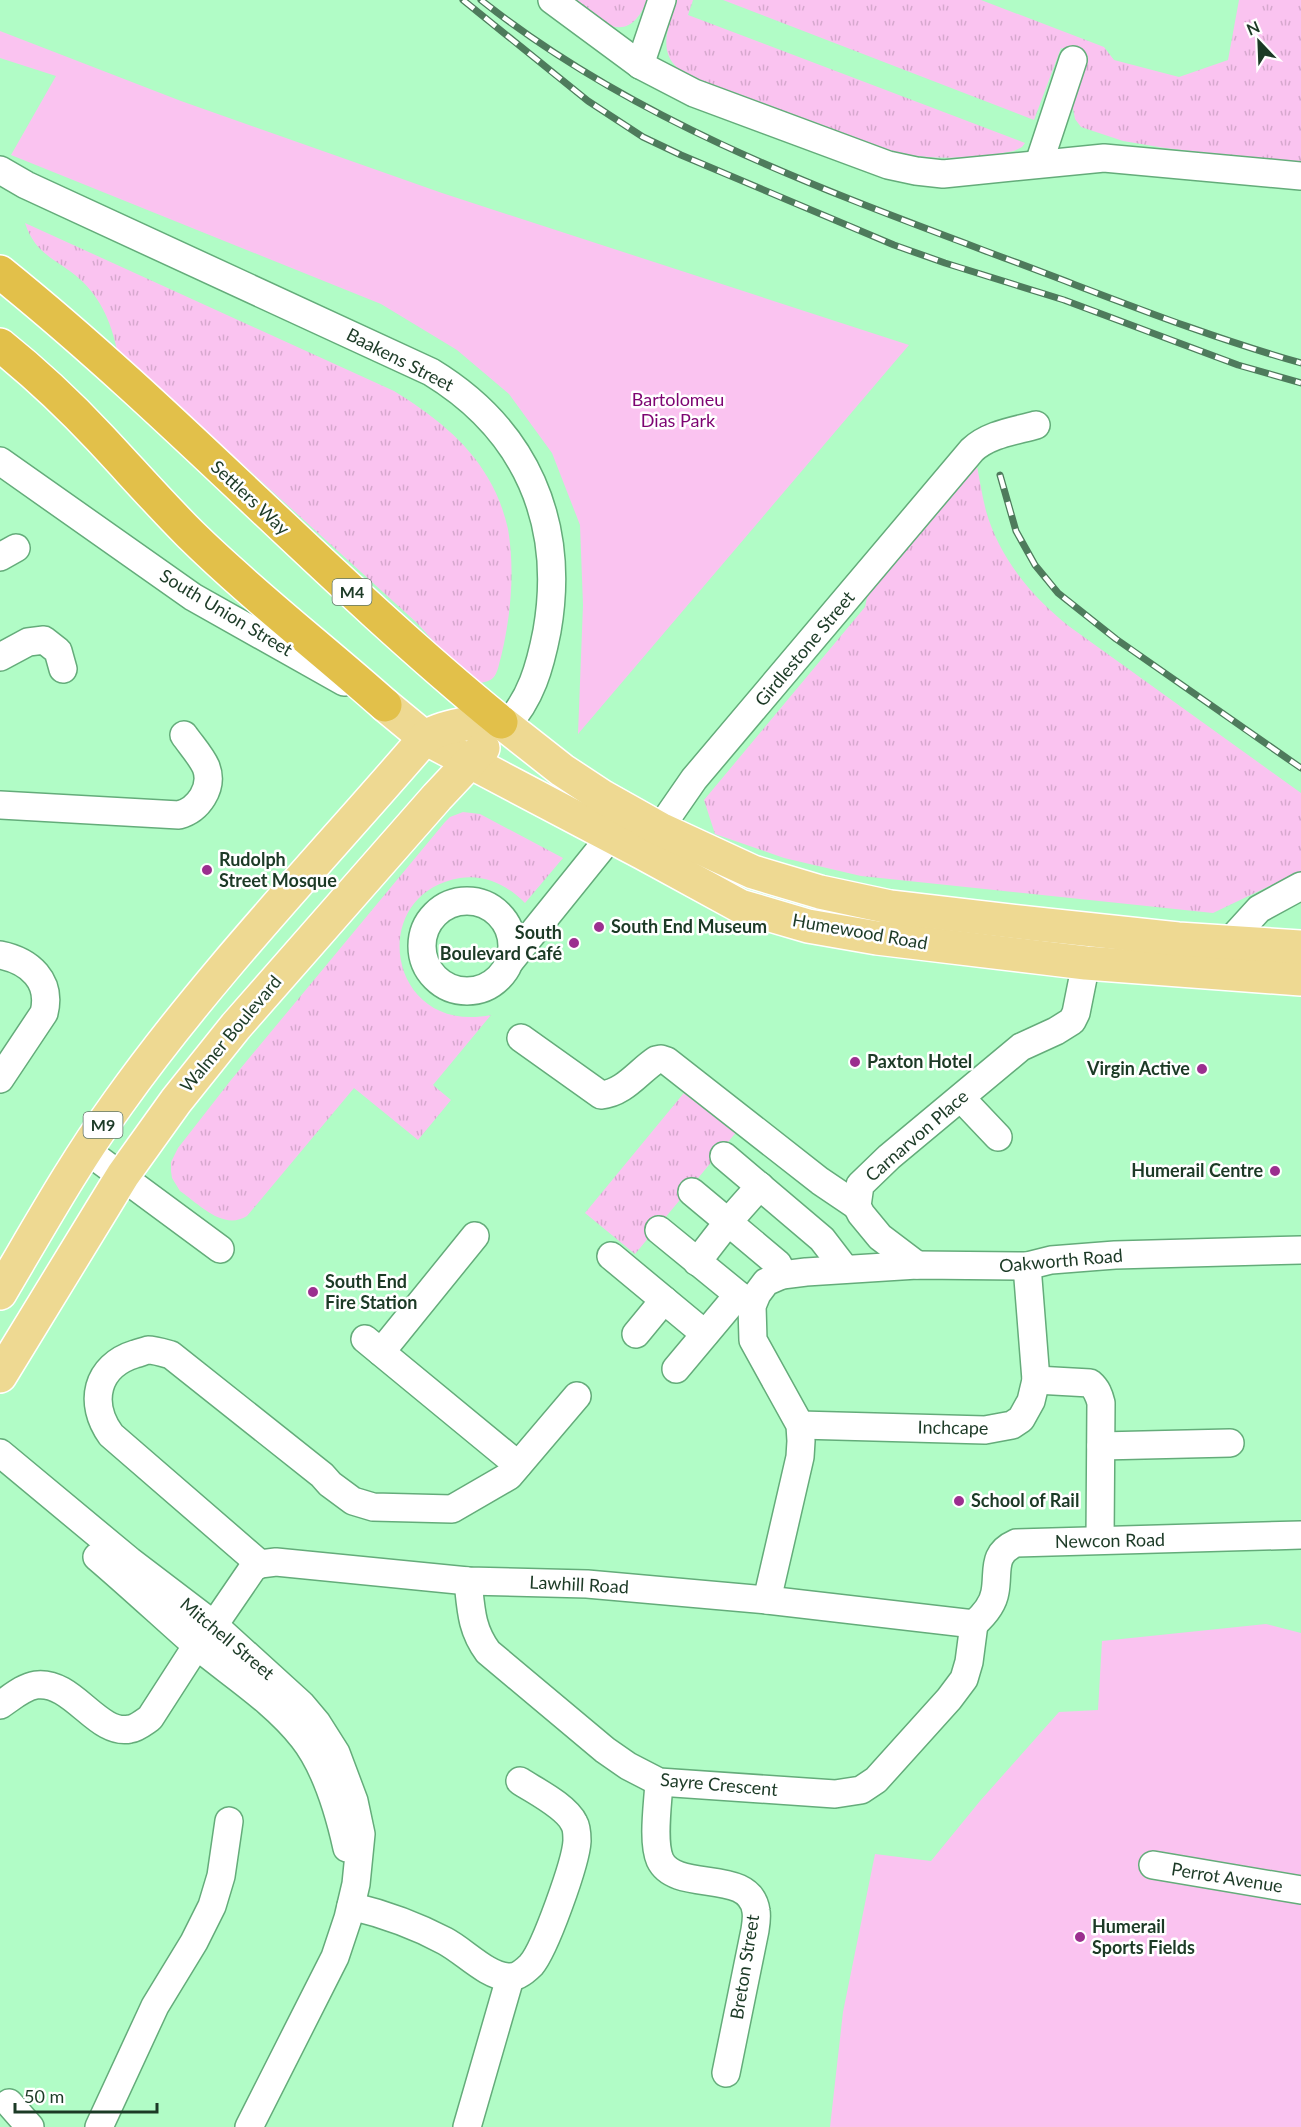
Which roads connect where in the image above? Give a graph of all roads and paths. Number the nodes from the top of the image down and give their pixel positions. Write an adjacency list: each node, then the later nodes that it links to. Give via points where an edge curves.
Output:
1 (552, 0): 4 (street)
2 (662, 0): 4 (street)
3 (1073, 60): 5 (street)
4 (640, 65): 5 (street, via 694,93 888,165 943,174)
5 (1039, 163): 7 (street, via 1104,158)
6 (0, 170): 15 (street, Baakens Street, via 431,372 458,388 496,426 529,476 539,499 549,533 553,580 545,642 534,684 519,712)
7 (1301, 176)
8 (0, 272): 15 (highway, Settlers Way / M4, via 66,326 317,561)
9 (0, 345): 14 (highway, via 98,435 189,534)
10 (1036, 425): 21 (street, Girdlestone Street, via 998,435 972,450 694,779)
11 (0, 461): 14 (street, South Union Street, via 193,597)
12 (0, 657): 13 (street, via 28,642 44,640 58,651)
13 (63, 669)
14 (385, 705): 17 (main road, South Union Street)
15 (504, 724): 17 (main road, M9, via 491,721 440,729); 18 (main road, Walmer Boulevard / M9); 21 (main road, Humewood Road / M4, via 603,797)
16 (184, 735): 19 (street, via 206,767 208,777 203,797 188,813)
17 (425, 738): 18 (main road, Humewood Road / M4); 33 (main road, M9, via 223,970 150,1060)
18 (469, 762): 20 (main road, Humewood Road / M4); 35 (main road, Walmer Boulevard / M9, via 236,1026)
19 (0, 805)
20 (611, 836): 21 (main road, Humewood Road / M4); 26 (street)
21 (651, 841): 23 (main road, Humewood Road / M4, via 820,892 890,907); 27 (main road, Humewood Road / M4, via 740,906 808,926)
22 (1301, 886): 23 (street, via 1259,909)
23 (1228, 943): 24 (main road, Humewood Road / M4)
24 (1301, 947)
25 (0, 955): 30 (street, via 12,957 39,976 47,1001 45,1013)
26 (511, 960)
27 (1086, 963): 28 (main road, Humewood Road / M4); 31 (street, Carnarvon Place, via 1073,1030 1021,1047)
28 (1301, 979)
29 (521, 1038): 38 (street, via 601,1095 620,1089 656,1060 667,1061)
30 (0, 1079)
31 (961, 1098): 32 (street); 38 (street, Carnarvon Place, via 871,1173 860,1185)
32 (998, 1137)
33 (86, 1150): 35 (street); 50 (main road, M9)
34 (724, 1156): 36 (street)
35 (123, 1175): 42 (street); 56 (main road, Walmer Boulevard / M9)
36 (760, 1186): 39 (street); 48 (street, via 822,1239)
37 (692, 1192): 39 (street)
38 (857, 1206): 46 (street, Carnarvon Place, via 880,1237)
39 (728, 1222): 45 (street); 49 (street, via 777,1264)
40 (659, 1230): 45 (street)
41 (475, 1236): 63 (street, via 373,1346)
42 (220, 1249)
43 (1301, 1250): 47 (street, Oakworth Road, via 1115,1255)
44 (611, 1256): 52 (street)
45 (697, 1262): 51 (street)
46 (916, 1265): 47 (street, Oakworth Road); 48 (street, Oakworth Road)
47 (1027, 1266): 57 (street, Inchcape)
48 (844, 1269): 49 (street, Oakworth Road)
49 (782, 1275): 51 (street, via 766,1282)
50 (0, 1293)
51 (749, 1298): 54 (street); 59 (street, via 753,1340)
52 (664, 1300): 53 (street); 54 (street)
53 (636, 1334)
54 (705, 1334): 55 (street)
55 (676, 1369)
56 (0, 1376)
57 (1036, 1380): 59 (street, Inchcape, via 1021,1419 997,1429); 61 (street, via 1090,1383 1095,1387 1101,1403)
58 (577, 1396): 63 (street)
59 (800, 1425): 69 (street, via 800,1457)
60 (1230, 1443): 61 (street)
61 (1101, 1446): 66 (street)
62 (0, 1453): 71 (street, Mitchell Street, via 130,1561)
63 (519, 1465): 67 (street, via 509,1476 452,1509 373,1507 353,1501 330,1484 171,1355 148,1350 111,1367 99,1385 98,1405 111,1435)
64 (0, 1477): 71 (street, Mitchell Street, via 125,1581)
65 (1301, 1535): 66 (street, Newcon Road)
66 (1100, 1540): 70 (street, Newcon Road, via 1008,1546 997,1563 991,1604)
67 (260, 1564): 68 (street, Lawhill Road, via 286,1562); 71 (street, via 249,1573)
68 (468, 1581): 69 (street, Lawhill Road, via 587,1584); 74 (street, Sayre Crescent, via 472,1621 488,1652 605,1749)
69 (767, 1600): 70 (street, Lawhill Road)
70 (974, 1624): 74 (street, Sayre Crescent, via 964,1679 902,1754 861,1790 835,1794)
71 (205, 1635): 72 (street, via 150,1718 129,1730 116,1729 49,1685 21,1690); 78 (street, Mitchell Street, via 301,1704 336,1753 354,1801 360,1834)
72 (0, 1705)
73 (520, 1781): 79 (street, via 570,1817 577,1842 545,1942 532,1963)
74 (659, 1782): 80 (street, Breton Street, via 657,1848 664,1867 673,1874 737,1887 749,1895 757,1913)
75 (229, 1821): 83 (street, via 212,1906 155,2006)
76 (1153, 1865): 77 (street, Perrot Avenue)
77 (1301, 1890)
78 (353, 1895): 79 (street, via 447,1942 495,1975); 84 (street, Mitchell Street, via 335,1957)
79 (510, 1978): 85 (street)
80 (726, 2073)
81 (9, 2103): 82 (street)
82 (30, 2127)
83 (99, 2127)
84 (249, 2127)
85 (467, 2127)

